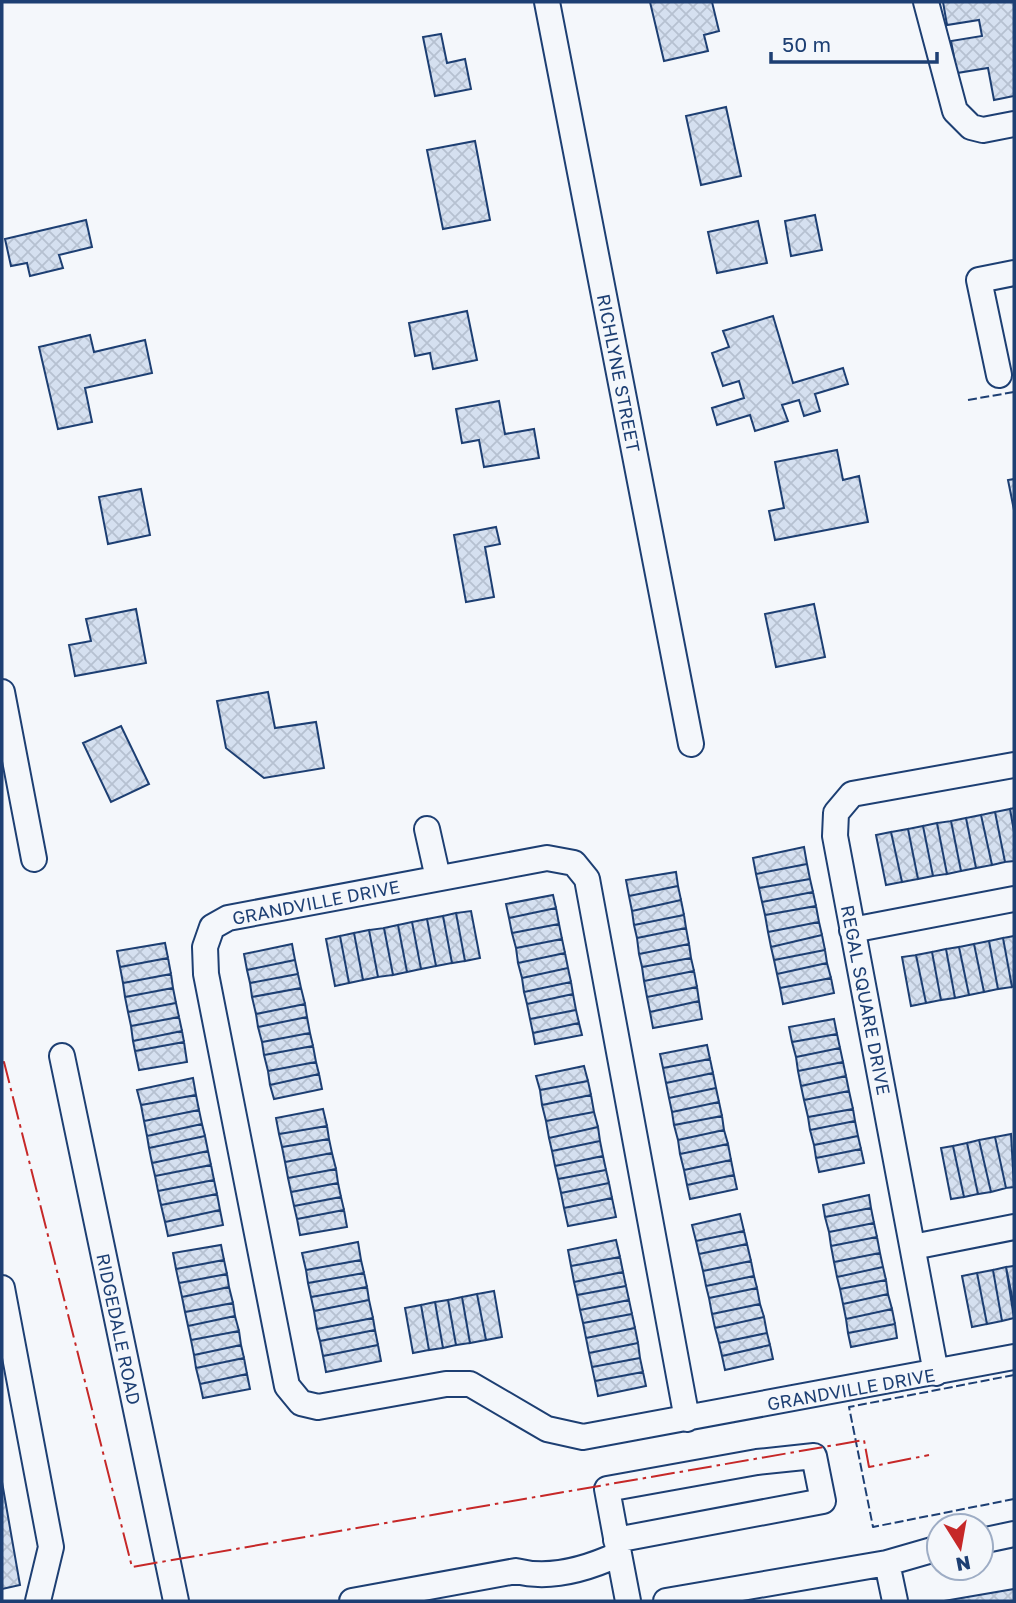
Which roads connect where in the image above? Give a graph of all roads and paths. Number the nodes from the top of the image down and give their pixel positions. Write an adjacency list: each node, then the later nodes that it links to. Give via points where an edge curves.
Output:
1 (547, 2): 7 (street, RICHLYNE STREET)
2 (926, 2): 3 (street, via 956,111 971,127 983,130)
3 (1014, 124)
4 (1014, 273): 5 (street, via 979,280)
5 (999, 374)
6 (2, 692): 10 (street)
7 (691, 744)
8 (1014, 765): 13 (street, REGAL SQUARE DRIVE, via 852,794 836,813 835,836)
9 (427, 829): 11 (street)
10 (34, 859)
11 (438, 878): 20 (street, GRANDVILLE DRIVE, via 547,858 574,863 587,879); 20 (street, GRANDVILLE DRIVE, via 228,918 212,926 205,947 206,974 287,1387 301,1403 318,1407 446,1384 470,1384 547,1429 583,1437)
12 (1014, 899): 13 (street)
13 (852, 930): 16 (street, REGAL SQUARE DRIVE)
14 (62, 1056): 27 (street, RIDGEDALE ROAD)
15 (1014, 1227): 16 (street)
16 (913, 1247): 19 (street, REGAL SQUARE DRIVE)
17 (2, 1288): 26 (street, via 51,1547)
18 (1014, 1357): 19 (street, GRANDVILLE DRIVE)
19 (936, 1373): 20 (street, GRANDVILLE DRIVE)
20 (687, 1419)
21 (1014, 1534): 22 (street)
22 (995, 1538)
23 (618, 1547): 23 (street, via 607,1489 814,1456 823,1501); 28 (street, via 594,1566 538,1577 516,1571); 29 (street)
24 (925, 1552): 25 (street)
25 (887, 1563): 30 (street); 31 (street)
26 (38, 1601)
27 (176, 1601)
28 (352, 1601)
29 (628, 1601)
30 (666, 1601)
31 (895, 1601)

